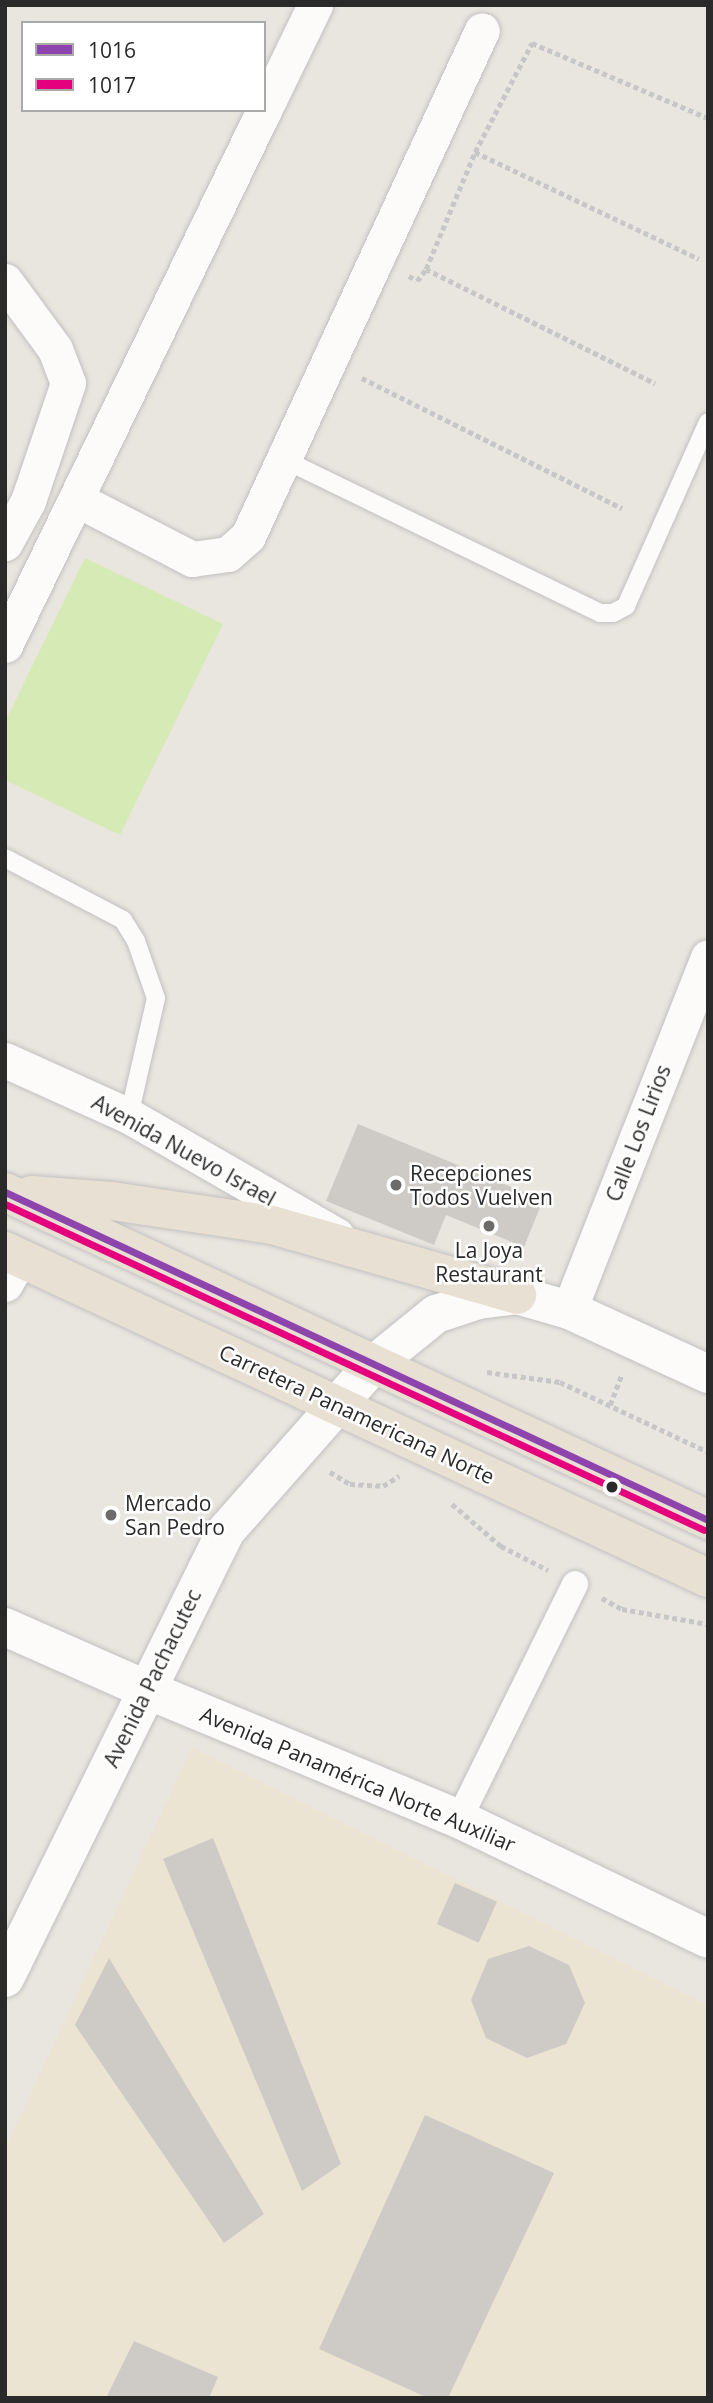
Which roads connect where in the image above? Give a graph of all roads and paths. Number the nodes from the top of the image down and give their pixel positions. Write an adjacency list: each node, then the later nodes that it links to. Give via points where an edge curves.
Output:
1 (315, 5): 3 (street)
2 (481, 30): 12 (street)
3 (266, 106)
4 (263, 112): 14 (street)
5 (708, 118): 6 (path, via 532,43)
6 (475, 152): 7 (path); 10 (path, via 426,269)
7 (699, 259)
8 (5, 281): 13 (street, via 55,349 68,383)
9 (372, 383): 15 (path)
10 (655, 383)
11 (708, 422): 12 (lane, via 626,606 612,613 600,613)
12 (285, 460): 14 (street, via 248,536 216,558 192,559)
13 (17, 493): 16 (street)
14 (76, 499): 17 (street)
15 (622, 508)
16 (5, 543)
17 (5, 645)
18 (5, 858): 21 (lane, via 123,920 136,940 156,998)
19 (708, 957): 26 (street, Calle Los Lirios)
20 (5, 1060): 21 (street, Avenida Nuevo Israel)
21 (129, 1116): 23 (street, Avenida Nuevo Israel)
22 (7, 1193): 23 (highway, via 112,1201 272,1225); 27 (highway)
23 (358, 1248): 25 (highway)
24 (10, 1264): 31 (highway, Carretera Panamericana Norte)
25 (517, 1295): 26 (main road); 27 (main road, Avenida Pachacutec, via 478,1300 436,1314)
26 (569, 1310): 30 (main road)
27 (373, 1365): 31 (main road, Avenida Pachacutec); 34 (highway)
28 (475, 1367): 32 (path, via 559,1382)
29 (624, 1368): 32 (path)
30 (708, 1374)
31 (337, 1403): 35 (highway, Carretera Panamericana Norte); 38 (main road, Avenida Pachacutec, via 225,1532)
32 (610, 1405): 33 (path)
33 (708, 1452)
34 (708, 1520)
35 (708, 1578)
36 (575, 1584): 39 (street)
37 (5, 1627): 38 (main road, Avenida Panamérica Norte Auxiliar)
38 (145, 1689): 39 (main road, Avenida Panamérica Norte Auxiliar); 41 (main road, Avenida Pachacutec)
39 (459, 1819): 40 (main road, Avenida Panamérica Norte Auxiliar)
40 (708, 1939)
41 (5, 1978)

